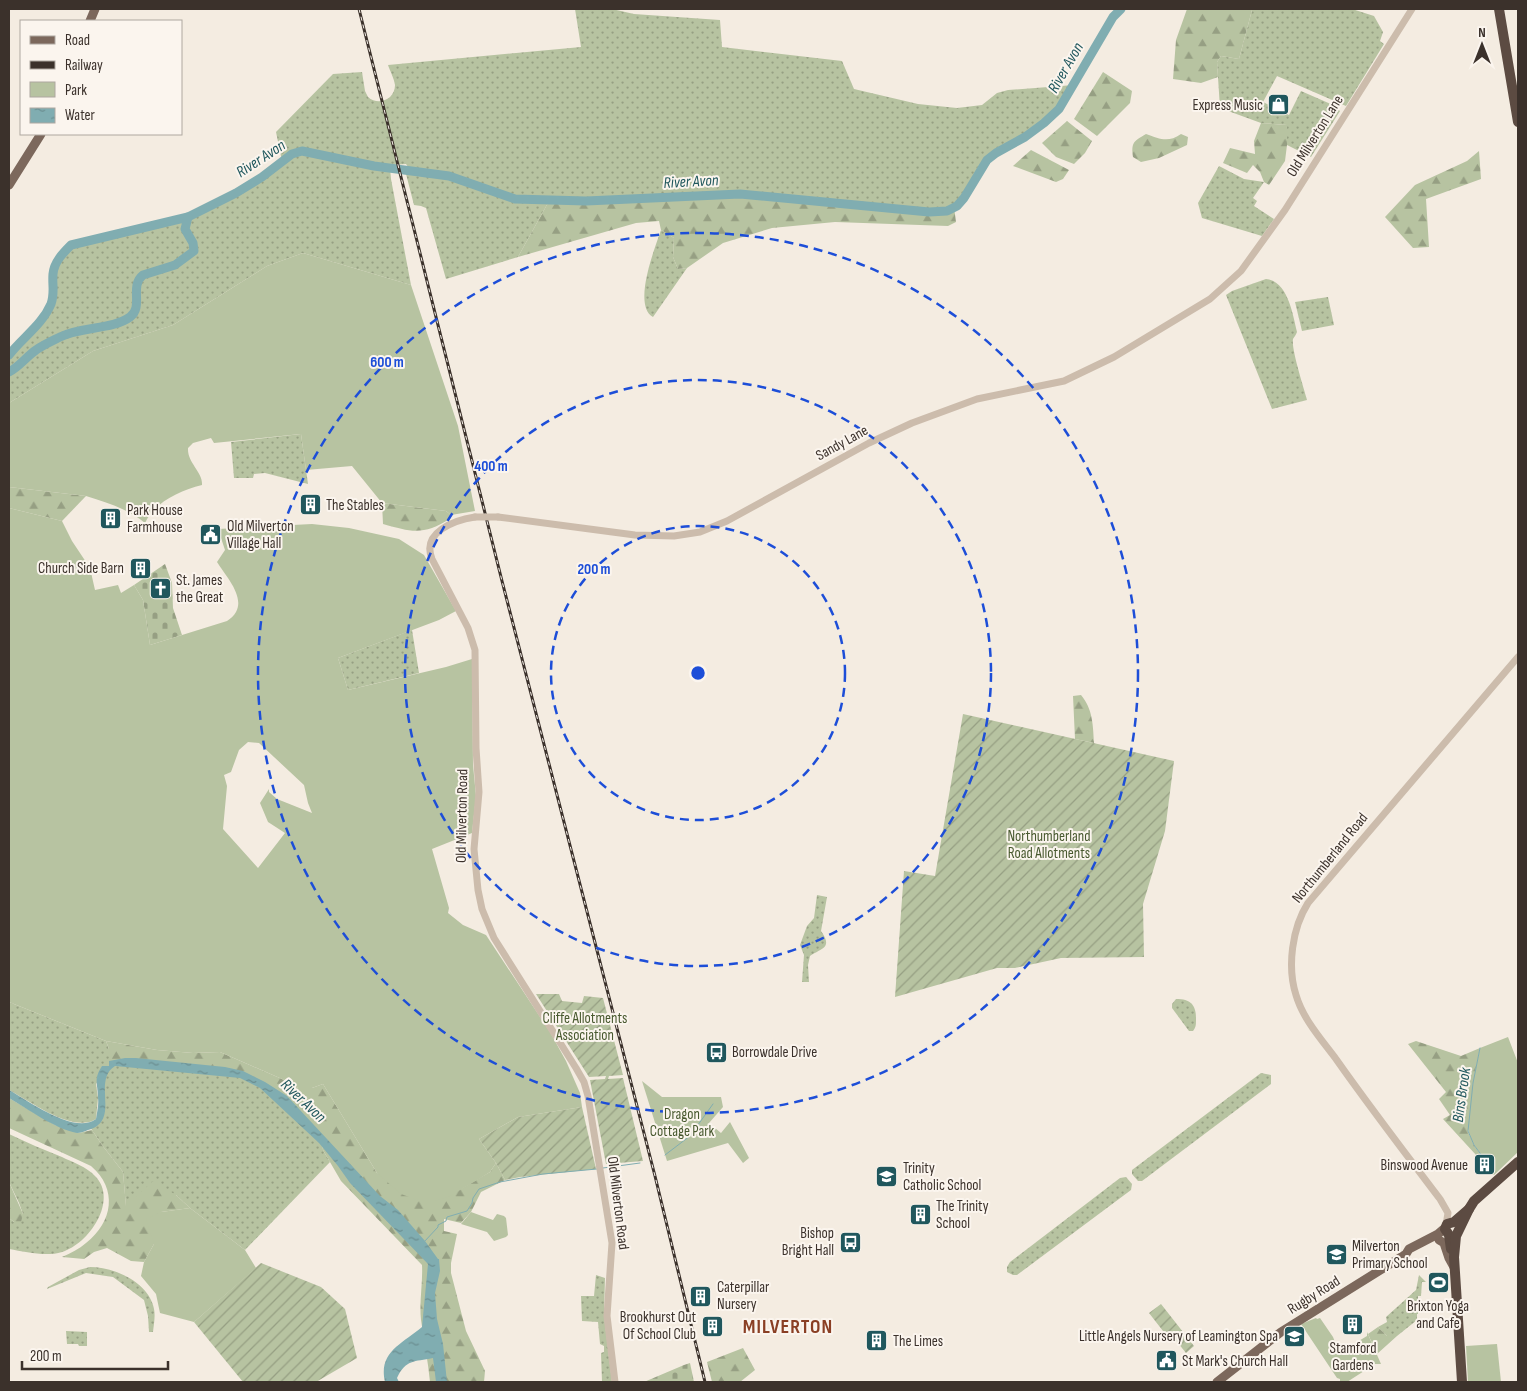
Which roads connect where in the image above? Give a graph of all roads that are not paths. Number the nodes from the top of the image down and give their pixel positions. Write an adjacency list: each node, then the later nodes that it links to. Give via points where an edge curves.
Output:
1 (1412, 9): 6 (street, Old Milverton Lane, via 1280,217)
2 (1499, 9): 3 (highway)
3 (1518, 122)
4 (40, 135): 5 (main road)
5 (9, 185)
6 (1237, 276): 7 (street, Sandy Lane, bridge, via 1198,307 1092,369 1057,383 968,402 912,423 704,531 679,536 645,536 498,517 456,521)
7 (439, 531): 15 (street, Old Milverton Road, via 432,541 430,554 468,628 476,658 479,792 474,849 480,904 494,938 564,1048 584,1082 588,1096 612,1243 607,1316)
8 (1518, 657): 10 (street, Northumberland Road, via 1308,904 1298,926 1292,952 1292,980 1303,1012)
9 (1518, 1162): 12 (highway)
10 (1440, 1199): 11 (street, Northumberland Road); 13 (street, Northumberland Road, via 1448,1213)
11 (1452, 1211): 12 (street, via 1458,1214); 13 (street)
12 (1466, 1211): 13 (highway)
13 (1450, 1230): 14 (main road, Rugby Road); 14 (main road, Rugby Road, via 1409,1249); 17 (highway)
14 (1406, 1254): 16 (main road, Rugby Road, via 1281,1332)
15 (615, 1382)
16 (1217, 1382)
17 (1462, 1382)

